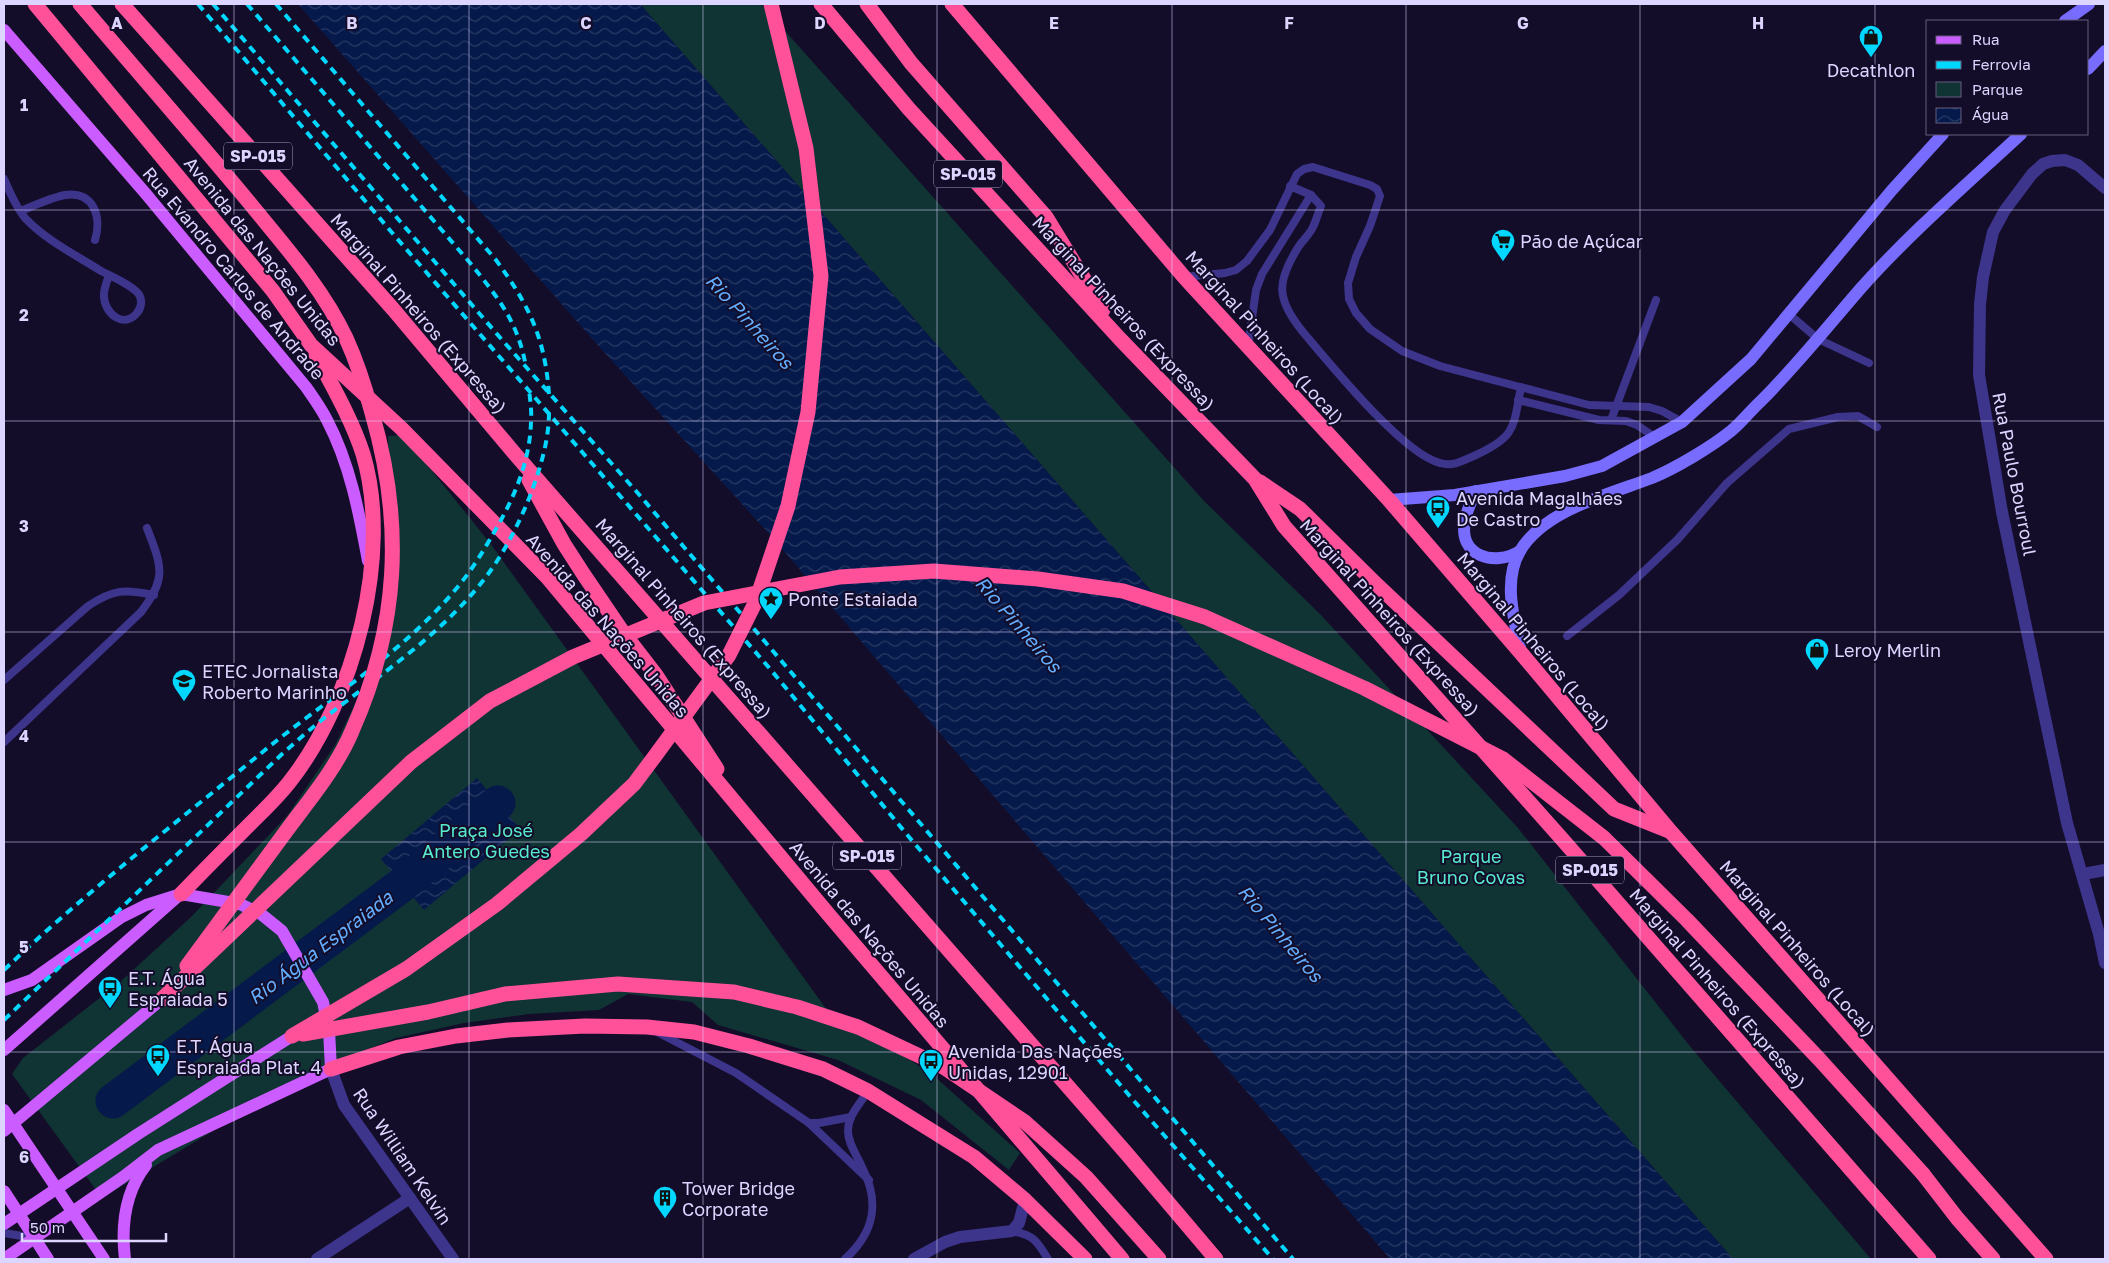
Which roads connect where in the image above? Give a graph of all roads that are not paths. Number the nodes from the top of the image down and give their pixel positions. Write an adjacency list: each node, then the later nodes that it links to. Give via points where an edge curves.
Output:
1 (35, 4): 27 (highway, Avenida das Nações Unidas, via 262,277)
2 (80, 4): 56 (highway, bridge, via 315,285 346,337 362,379 390,486 394,540 391,592 374,672 352,733 322,784)
3 (122, 4): 37 (highway, Marginal Pinheiros (Expressa) / SP-015, via 393,309)
4 (771, 4): 58 (highway, bridge, via 806,148 821,276 808,412 788,506 756,601 729,655 634,784 581,834 498,904 406,969)
5 (821, 4): 25 (highway, Marginal Pinheiros (Expressa) / SP-015, via 909,109)
6 (866, 4): 25 (highway, via 911,63 1046,216)
7 (952, 4): 22 (highway, Marginal Pinheiros (Local))
8 (2089, 4): 9 (street)
9 (2066, 20)
10 (4, 30): 43 (main road, Rua Evandro Carlos de Andrade, via 306,386 342,451 353,486)
11 (2105, 50): 12 (street)
12 (2089, 68)
13 (1942, 135): 24 (street, via 1892,190)
14 (2020, 135): 26 (street, via 1893,253)
15 (4, 179): 19 (lane)
16 (1290, 186): 18 (lane); 22 (lane, via 1270,230 1236,270); 30 (lane, via 1297,174 1314,167 1377,189 1380,196 1348,284 1349,298 1356,313 1370,329 1402,351 1440,366)
17 (2105, 188): 52 (street, Rua Paulo Bourroul, via 2078,165 2065,160 2043,164 2032,174 2004,210 1993,232 1980,304 1979,375 2002,512 2067,823)
18 (1311, 195): 28 (lane, via 1262,274 1256,290); 31 (lane, via 1321,206 1313,228 1283,278 1284,302 1291,318 1389,428 1429,458 1455,465 1508,436 1517,416)
19 (21, 211): 20 (lane, via 67,194 81,197 92,204 97,215); 21 (lane, via 57,244)
20 (95, 240)
21 (110, 275): 21 (lane, via 103,295 105,305 120,320 132,318 139,312 142,302 139,293)
22 (1184, 277): 28 (highway, Marginal Pinheiros (Local))
23 (1656, 300): 32 (lane)
24 (1790, 315): 26 (lane); 34 (street, via 1752,359)
25 (1120, 339): 38 (highway, Marginal Pinheiros (Expressa) / SP-015)
26 (1818, 339): 29 (lane); 42 (street, via 1732,430 1654,477 1581,505 1549,522)
27 (311, 345): 43 (highway, via 363,454 371,493); 49 (highway, Avenida das Nações Unidas, via 401,428 547,577)
28 (1248, 347): 40 (highway, Marginal Pinheiros (Local))
29 (1869, 363)
30 (1521, 387): 31 (lane); 32 (lane, via 1589,404)
31 (1518, 400): 33 (lane, via 1599,420)
32 (1616, 406): 33 (lane); 34 (lane, via 1648,407)
33 (1611, 420): 36 (lane, via 1637,425)
34 (1682, 422): 36 (street)
35 (1877, 426): 45 (lane, via 1858,416 1838,417 1789,429 1727,483 1678,539 1619,595)
36 (1656, 438): 39 (street, via 1602,466)
37 (516, 454): 49 (highway, via 564,544 622,631 656,675); 89 (highway, Marginal Pinheiros (Expressa) / SP-015)
38 (1255, 478): 50 (highway, via 1300,509 1614,809); 90 (highway, Marginal Pinheiros (Expressa) / SP-015, via 1284,526)
39 (1476, 492): 40 (street); 42 (street, via 1465,521 1469,546 1479,555 1493,560)
40 (1389, 500): 46 (highway, Marginal Pinheiros (Local))
41 (147, 528): 44 (lane, via 159,559 161,576)
42 (1520, 551): 46 (street, via 1514,563 1511,586 1512,611)
43 (370, 575): 53 (highway, via 364,615 352,657 336,704 314,748 272,802)
44 (154, 595): 47 (lane, via 132,590 115,591 102,597); 48 (lane, via 141,612)
45 (1567, 636)
46 (1521, 653): 50 (highway, Marginal Pinheiros (Local))
47 (4, 680)
48 (4, 742)
49 (753, 825): 87 (highway, Avenida das Nações Unidas)
50 (1671, 832): 93 (highway, Marginal Pinheiros (Local))
51 (2105, 870): 52 (street)
52 (2083, 874): 54 (street, Rua Paulo Bourroul)
53 (181, 894): 55 (main road, via 146,905 120,918 32,980); 59 (main road); 60 (main road, via 240,904 261,914 282,931 324,1002)
54 (2105, 963)
55 (4, 990)
56 (162, 999): 65 (main road, bridge); 72 (highway, bridge, via 411,762 490,702 573,657 704,603 840,577 934,571 1038,579 1123,591 1205,618 1364,688 1504,759 1604,838 1680,914 1820,1060 1923,1174)
57 (646, 1027): 60 (highway, via 585,1026 456,1036 400,1047); 61 (highway, via 694,1032 750,1046 823,1069); 64 (lane, via 736,1074)
58 (292, 1036): 73 (main road, bridge); 88 (highway, bridge, via 428,1012 505,994 618,984 734,992 797,1007 858,1027 945,1068 1025,1122 1086,1177)
59 (4, 1050)
60 (331, 1069): 66 (main road); 69 (street, Rua William Kelvin, via 344,1105)
61 (868, 1091): 63 (lane); 70 (highway, via 974,1157)
62 (4, 1110): 71 (main road)
63 (850, 1117): 64 (lane); 67 (lane, via 849,1140)
64 (809, 1123): 67 (lane)
65 (4, 1131)
66 (158, 1150): 71 (main road); 80 (main road, via 131,1188 122,1231)
67 (869, 1180): 83 (lane, via 873,1193 870,1221 866,1232)
68 (4, 1191): 76 (main road)
69 (410, 1198): 81 (street); 82 (street, Rua William Kelvin)
70 (1025, 1200): 74 (street, via 1019,1222); 86 (highway)
71 (73, 1212): 76 (main road); 79 (main road)
72 (1957, 1218): 91 (highway); 92 (highway)
73 (4, 1224)
74 (1012, 1231): 84 (street, via 960,1237); 85 (lane, via 1032,1237)
75 (4, 1233): 76 (lane)
76 (35, 1238): 77 (main road); 78 (main road)
77 (4, 1259)
78 (48, 1259)
79 (104, 1259)
80 (125, 1259)
81 (317, 1259)
82 (453, 1259)
83 (845, 1259)
84 (914, 1259)
85 (1048, 1259)
86 (1085, 1259)
87 (1122, 1259)
88 (1159, 1259)
89 (1216, 1259)
90 (1929, 1259)
91 (1979, 1259)
92 (1993, 1259)
93 (2046, 1259)

